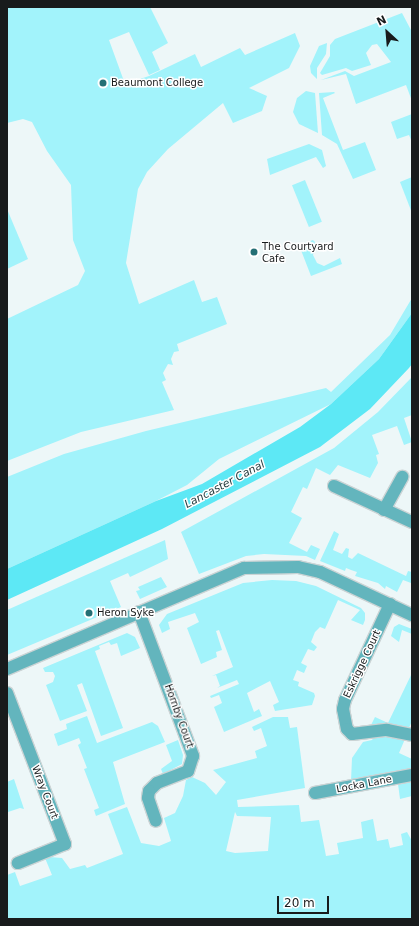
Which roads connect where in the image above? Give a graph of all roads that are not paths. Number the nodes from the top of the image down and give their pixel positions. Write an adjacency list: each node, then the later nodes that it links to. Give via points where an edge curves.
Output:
1 (402, 476): 3 (street)
2 (334, 486): 3 (street)
3 (384, 510): 4 (street)
4 (412, 522)
5 (390, 604): 6 (street); 7 (street, via 320,572 298,567 262,566 244,568 225,575); 10 (street, Eskrigge Court, via 345,700 343,710 347,729 352,734 387,730)
6 (410, 610)
7 (139, 612): 8 (street); 13 (street, Hornby Court, via 193,756 188,771 157,783 149,791 148,798)
8 (7, 669)
9 (7, 692): 14 (street, Wray Court, via 65,844)
10 (412, 735)
11 (412, 775): 12 (street, Locka Lane)
12 (315, 793)
13 (156, 821)
14 (18, 863)

